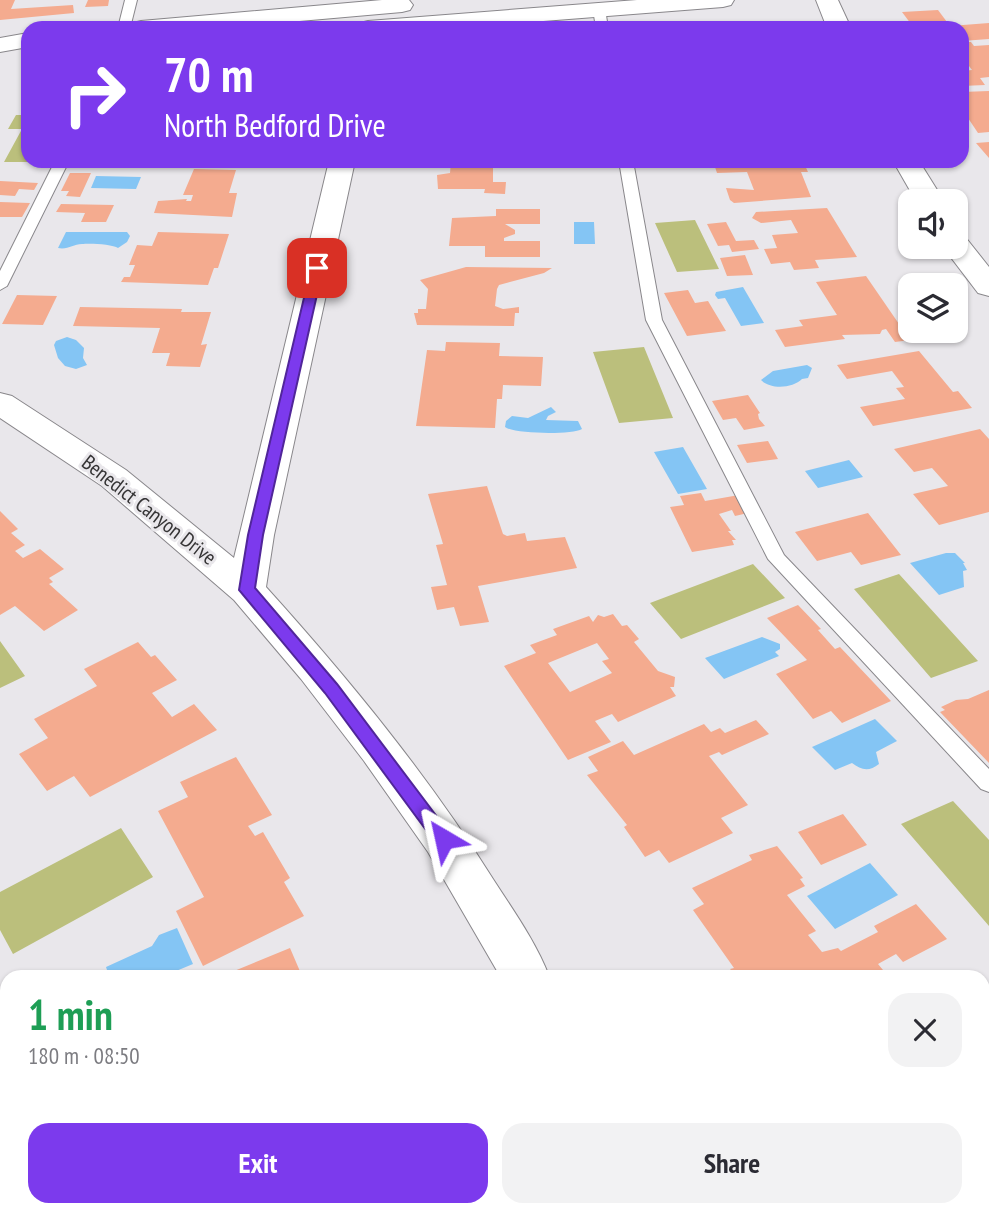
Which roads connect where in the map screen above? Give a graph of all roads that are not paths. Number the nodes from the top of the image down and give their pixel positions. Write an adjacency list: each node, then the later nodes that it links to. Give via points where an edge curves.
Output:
1 (131, 0): 10 (lane)
2 (460, 0): 8 (street)
3 (484, 0): 8 (street)
4 (698, 0): 7 (street)
5 (723, 0): 7 (street)
6 (827, 0): 13 (street)
7 (674, 3): 9 (street)
8 (372, 18): 9 (street); 11 (street); 12 (street)
9 (601, 18)
10 (126, 21)
11 (303, 21)
12 (354, 21)
13 (836, 21)
14 (21, 40): 15 (street)
15 (0, 43)
16 (21, 61): 17 (street)
17 (0, 63)
18 (59, 168): 24 (lane)
19 (340, 168): 27 (street)
20 (627, 168): 28 (lane, via 654,320 777,559)
21 (910, 168): 22 (street)
22 (923, 189)
23 (968, 259): 25 (street)
24 (0, 286)
25 (989, 287)
26 (0, 403): 27 (street, Benedict Canyon Drive, via 114,478)
27 (247, 590): 29 (street, Benedict Canyon Drive, via 387,760 444,839)
28 (989, 783)
29 (522, 970)

